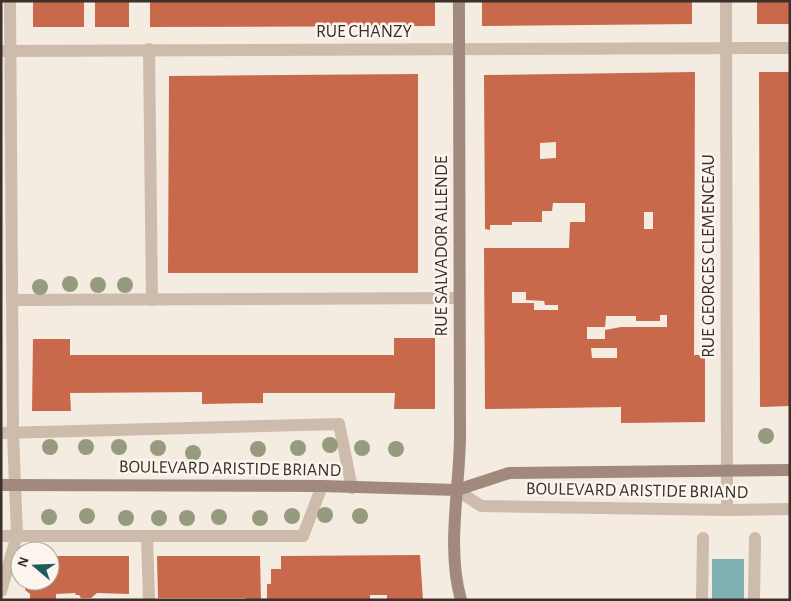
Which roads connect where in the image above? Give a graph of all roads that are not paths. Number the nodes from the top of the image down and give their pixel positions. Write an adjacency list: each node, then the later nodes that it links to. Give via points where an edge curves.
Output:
1 (10, 1): 8 (street)
2 (459, 1): 7 (main road, RUE SALVADOR ALLENDE)
3 (726, 1): 4 (street, RUE GEORGES CLEMENCEAU)
4 (726, 48): 5 (street, RUE CHANZY); 7 (street, RUE CHANZY); 13 (street, RUE GEORGES CLEMENCEAU)
5 (790, 48)
6 (150, 49): 7 (street, RUE CHANZY); 8 (street, RUE CHANZY); 11 (street)
7 (458, 50): 9 (main road, RUE SALVADOR ALLENDE)
8 (6, 51): 10 (street)
9 (459, 298): 11 (street); 19 (main road, RUE SALVADOR ALLENDE)
10 (12, 300): 11 (street); 12 (street)
11 (152, 300)
12 (7, 433): 16 (street); 18 (street, via 339,424)
13 (727, 470): 14 (main road, BOULEVARD ARISTIDE BRIAND); 19 (main road, BOULEVARD ARISTIDE BRIAND, via 509,473); 21 (street, RUE GEORGES CLEMENCEAU)
14 (790, 470)
15 (1, 485): 16 (main road, BOULEVARD ARISTIDE BRIAND)
16 (15, 485): 17 (main road, BOULEVARD ARISTIDE BRIAND); 23 (street)
17 (322, 486): 18 (main road, BOULEVARD ARISTIDE BRIAND); 24 (street, via 303,536)
18 (352, 488): 19 (main road, BOULEVARD ARISTIDE BRIAND)
19 (458, 490): 21 (street, BOULEVARD ARISTIDE BRIAND, via 481,506); 29 (main road, RUE SALVADOR ALLENDE, via 456,583)
20 (790, 509): 21 (street, BOULEVARD ARISTIDE BRIAND)
21 (727, 510)
22 (1, 536): 23 (street)
23 (17, 536): 24 (street); 27 (street)
24 (147, 536): 28 (street)
25 (703, 538): 30 (street)
26 (754, 538): 31 (street)
27 (1, 591)
28 (150, 600)
29 (461, 600)
30 (702, 600)
31 (754, 600)

